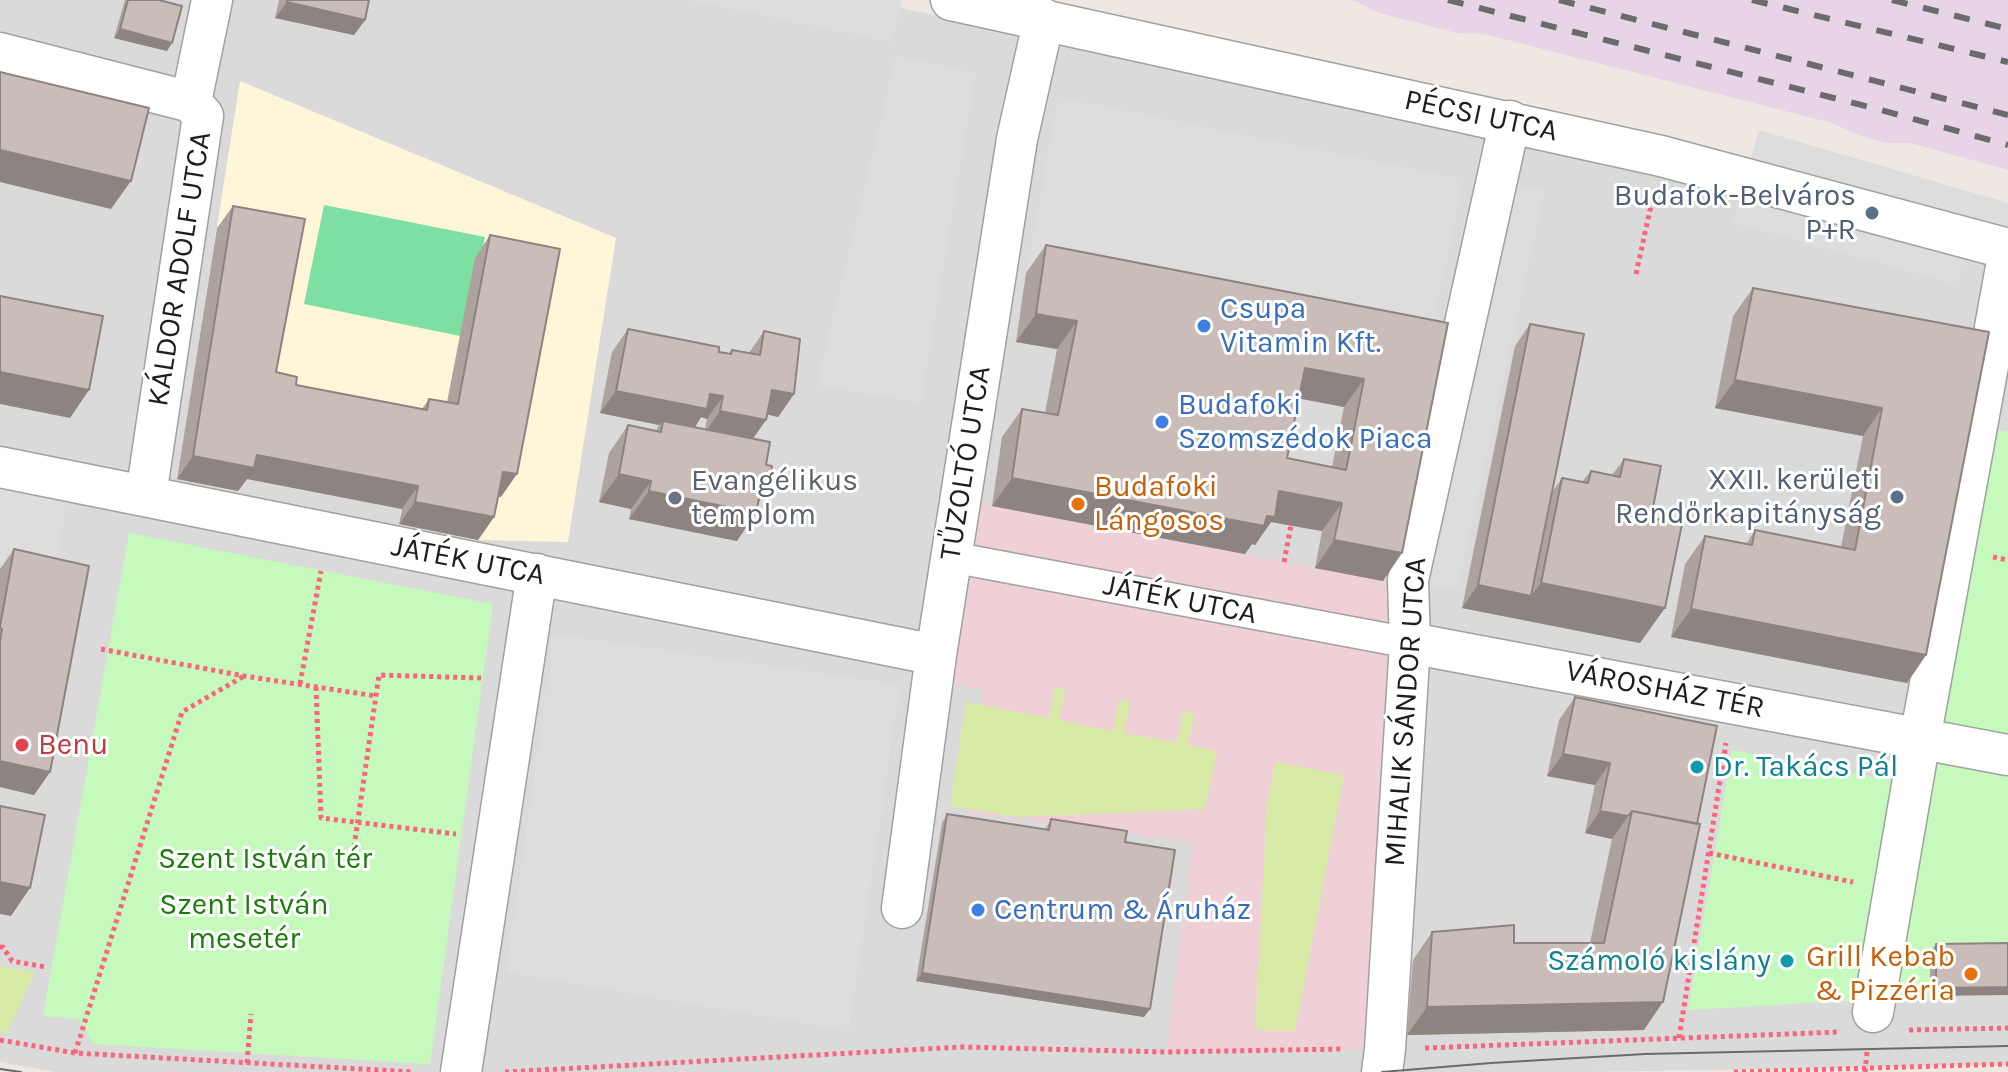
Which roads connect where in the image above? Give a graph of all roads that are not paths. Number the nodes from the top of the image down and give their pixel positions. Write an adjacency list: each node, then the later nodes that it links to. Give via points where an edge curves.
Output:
1 (212, 0): 5 (street, KÁLDOR ADOLF UTCA)
2 (951, 0): 3 (street, PÉCSI UTCA)
3 (1044, 19): 6 (street, PÉCSI UTCA); 12 (street, TŰZOLTÓ UTCA, via 1017,139)
4 (0, 53): 5 (street)
5 (191, 102): 11 (street, KÁLDOR ADOLF UTCA, via 203,116)
6 (1510, 121): 7 (street, PÉCSI UTCA); 14 (street, MIHALIK SÁNDOR UTCA, via 1408,580)
7 (2008, 249)
8 (2008, 256): 9 (street)
9 (1997, 375): 16 (street)
10 (0, 467): 11 (street, JÁTÉK UTCA)
11 (146, 495): 13 (street, JÁTÉK UTCA)
12 (951, 557): 14 (street, JÁTÉK UTCA); 15 (street, TŰZOLTÓ UTCA)
13 (537, 574): 15 (street, JÁTÉK UTCA); 21 (street)
14 (1410, 643): 16 (street, VÁROSHÁZ TÉR); 20 (street, MIHALIK SÁNDOR UTCA)
15 (936, 655): 18 (street, TŰZOLTÓ UTCA)
16 (1920, 739): 17 (street, VÁROSHÁZ TÉR); 19 (street)
17 (2008, 755)
18 (902, 908)
19 (1863, 1022)
20 (1384, 1060)
21 (461, 1072)

